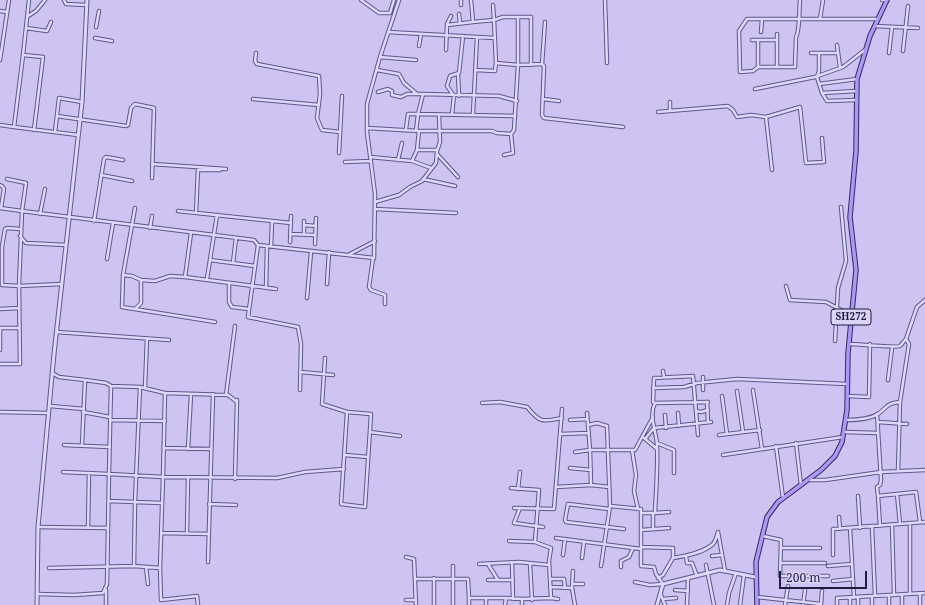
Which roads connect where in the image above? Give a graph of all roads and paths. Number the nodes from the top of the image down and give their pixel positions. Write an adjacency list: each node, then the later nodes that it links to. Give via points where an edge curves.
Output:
1 (9, 0): 22 (street)
2 (29, 0): 24 (street)
3 (45, 0): 24 (street, via 36,11)
4 (64, 0): 17 (street, via 66,4)
5 (87, 0): 17 (street)
6 (361, 0): 7 (street, via 379,13 390,12)
7 (394, 0)
8 (399, 0): 45 (street)
9 (461, 0): 18 (street)
10 (471, 0): 35 (street)
11 (605, 0): 74 (street)
12 (800, 0): 33 (street)
13 (824, 0): 29 (street)
14 (882, 0): 15 (street)
15 (887, 0): 30 (main road, SH272)
16 (493, 4): 32 (street)
17 (86, 5): 102 (street)
18 (461, 5)
19 (908, 6): 43 (street)
20 (0, 11): 22 (street)
21 (99, 11): 40 (street)
22 (7, 12): 31 (street)
23 (459, 14): 37 (street)
24 (27, 16): 42 (street)
25 (451, 16): 38 (street)
26 (518, 18): 32 (street, via 503,17); 75 (street, via 531,17); 77 (street)
27 (0, 19): 31 (street)
28 (762, 19): 33 (street); 46 (street); 78 (street, via 746,19 740,31 740,72 753,71)
29 (820, 19): 30 (street); 33 (street)
30 (878, 19): 39 (main road, SH272)
31 (6, 20): 47 (street)
32 (494, 20): 35 (street); 54 (street)
33 (798, 20): 79 (street, via 795,68)
34 (51, 22): 42 (street, via 47,31)
35 (473, 22): 37 (street)
36 (546, 22): 76 (street)
37 (460, 23): 38 (street)
38 (447, 25): 49 (street)
39 (875, 26): 41 (street); 61 (main road, SH272)
40 (96, 27)
41 (892, 27): 43 (street); 67 (street)
42 (26, 28): 69 (street)
43 (905, 28): 44 (street); 63 (street)
44 (918, 28)
45 (388, 32): 48 (street); 70 (street)
46 (761, 32)
47 (2, 33): 71 (street)
48 (421, 34): 49 (street); 60 (street)
49 (446, 34): 51 (street); 62 (street)
50 (777, 34): 57 (street)
51 (463, 36): 52 (street); 83 (street)
52 (477, 37): 54 (street); 82 (street)
53 (95, 38): 58 (street)
54 (495, 38): 73 (street)
55 (752, 40): 56 (street)
56 (758, 40): 57 (street); 78 (street)
57 (777, 40): 79 (street)
58 (112, 41)
59 (837, 45): 66 (street)
60 (419, 46)
61 (866, 49): 80 (street); 85 (main road, SH272)
62 (446, 50)
63 (903, 51)
64 (256, 53): 104 (street, via 257,64 319,76)
65 (811, 53): 68 (street)
66 (837, 53): 68 (street); 80 (street)
67 (889, 53)
68 (819, 54): 84 (street)
69 (23, 55): 116 (street); 120 (street, via 43,57)
70 (380, 57): 72 (street); 81 (street)
71 (0, 60)
72 (416, 60)
73 (496, 63): 77 (street); 82 (street, via 496,70 493,72)
74 (607, 63)
75 (531, 64): 76 (street); 77 (street)
76 (542, 64): 98 (street, via 545,70)
77 (518, 65): 100 (street)
78 (758, 67): 79 (street)
79 (777, 67)
80 (840, 67): 84 (street)
81 (377, 70): 91 (street, via 399,74 404,83); 118 (street, via 367,104)
82 (476, 70): 96 (street)
83 (458, 74): 94 (street, via 450,76 447,86); 95 (street)
84 (817, 76): 86 (street); 87 (street, via 808,80)
85 (858, 79): 86 (street); 88 (main road, SH272)
86 (819, 84): 90 (street)
87 (755, 89)
88 (856, 91): 90 (street); 99 (main road, SH272)
89 (378, 92): 91 (street, via 388,89 392,91 392,95 401,97)
90 (822, 93): 99 (street, via 827,101)
91 (417, 94): 92 (street)
92 (424, 94): 94 (street); 107 (street)
93 (342, 96): 124 (street)
94 (454, 96): 95 (street); 109 (street)
95 (459, 96): 96 (street)
96 (474, 97): 100 (street, via 499,96); 110 (street)
97 (253, 99): 104 (street)
98 (543, 99): 101 (street); 117 (street, via 544,118)
99 (856, 100): 219 (main road, SH272, via 856,151 850,217 856,270)
100 (517, 101): 112 (street)
101 (559, 101)
102 (82, 102): 111 (street, via 59,98); 114 (street)
103 (670, 102): 105 (street)
104 (319, 105): 124 (street, via 317,118 322,130)
105 (670, 111): 106 (street); 113 (street, via 728,106 737,117)
106 (658, 112)
107 (418, 114): 108 (street); 119 (street, via 408,114); 121 (street)
108 (439, 114): 109 (street); 122 (street)
109 (452, 114): 110 (street)
110 (473, 114): 112 (street)
111 (57, 116): 114 (street); 123 (street)
112 (515, 116): 125 (street, via 514,130)
113 (766, 117): 127 (street, via 800,107 806,163 824,162); 142 (street)
114 (80, 118): 126 (street); 138 (street, via 126,126 131,108 135,104 154,108)
115 (0, 125): 116 (street)
116 (14, 127): 120 (street)
117 (624, 127)
118 (367, 128): 119 (street); 133 (street)
119 (406, 129): 121 (street)
120 (34, 130): 123 (street)
121 (417, 131): 122 (street); 129 (street)
122 (440, 131): 125 (street, via 492,131); 130 (street)
123 (55, 132): 126 (street)
124 (340, 132): 131 (street)
125 (511, 134): 132 (street, via 513,154)
126 (78, 135): 163 (street)
127 (822, 138)
128 (402, 143): 135 (street)
129 (418, 150): 130 (street); 136 (street)
130 (437, 152): 139 (street, via 436,163); 144 (street)
131 (339, 153)
132 (504, 155)
133 (370, 159): 135 (street); 137 (street); 152 (street)
134 (123, 160): 143 (street, via 104,157)
135 (398, 160): 136 (street)
136 (412, 160): 139 (street)
137 (344, 162)
138 (152, 164): 140 (street); 145 (street)
139 (431, 168): 147 (street)
140 (226, 169)
141 (220, 170): 159 (street, via 198,170)
142 (772, 170)
143 (101, 175): 148 (street); 167 (street)
144 (458, 177)
145 (152, 178)
146 (7, 179): 157 (street, via 26,183)
147 (423, 179): 150 (street); 152 (street, via 399,195)
148 (132, 181)
149 (0, 185): 154 (street, via 4,189)
150 (455, 186)
151 (45, 188): 161 (street)
152 (375, 202): 156 (street)
153 (841, 207): 215 (street, via 846,261 838,288)
154 (1, 208): 157 (street)
155 (135, 208): 173 (street)
156 (375, 209): 160 (street); 184 (street)
157 (22, 211): 161 (street); 176 (street)
158 (178, 211): 159 (street)
159 (196, 213): 162 (street)
160 (456, 213)
161 (40, 214): 163 (street)
162 (217, 215): 169 (street); 181 (street)
163 (70, 216): 167 (street); 187 (street)
164 (152, 216): 175 (street)
165 (291, 216): 171 (street)
166 (316, 218): 174 (street)
167 (94, 221): 170 (street)
168 (304, 221): 172 (street)
169 (272, 222): 171 (street); 189 (street)
170 (113, 223): 173 (street); 194 (street)
171 (291, 223): 178 (street)
172 (304, 225): 174 (street); 179 (street)
173 (133, 226): 175 (street); 198 (street)
174 (316, 226): 182 (street)
175 (150, 228): 177 (street)
176 (20, 229): 180 (street); 205 (street, via 6,229 2,247)
177 (191, 233): 181 (street); 199 (street)
178 (290, 234): 179 (street); 185 (street)
179 (304, 235): 182 (street)
180 (20, 236): 187 (street, via 26,243); 206 (street)
181 (213, 236): 183 (street); 195 (street)
182 (314, 236): 186 (street)
183 (236, 238): 188 (street, via 254,240); 196 (street)
184 (375, 241): 192 (street); 193 (street)
185 (290, 242)
186 (315, 244)
187 (66, 245): 202 (street)
188 (258, 245): 189 (street); 197 (street)
189 (269, 247): 190 (street); 209 (street)
190 (311, 252): 191 (street); 211 (street)
191 (329, 252): 192 (street); 204 (street)
192 (350, 255): 193 (street)
193 (373, 258): 213 (street, via 369,287 385,295)
194 (107, 259)
195 (210, 260): 196 (street); 200 (street)
196 (233, 263): 197 (street)
197 (255, 266): 208 (street)
198 (123, 275): 201 (street); 217 (street, via 122,307)
199 (185, 278): 200 (street); 201 (street, via 170,276 155,281)
200 (207, 279): 203 (street)
201 (141, 280): 217 (street, via 141,302)
202 (62, 284): 206 (street); 224 (street)
203 (230, 284): 208 (street); 218 (street, via 229,302 232,307)
204 (327, 284)
205 (1, 285): 206 (street)
206 (19, 286): 214 (street)
207 (786, 286): 215 (street, via 790,300 826,302)
208 (252, 287): 209 (street); 218 (street)
209 (266, 288): 210 (street)
210 (276, 289)
211 (307, 298)
212 (925, 300): 226 (street, via 917,307)
213 (385, 304)
214 (19, 308): 216 (street); 223 (street)
215 (837, 308): 219 (street); 228 (street)
216 (0, 309)
217 (136, 309): 220 (street)
218 (249, 309): 236 (street, via 248,316 298,327)
219 (852, 311): 229 (main road, SH272)
220 (215, 322)
221 (235, 326): 258 (street)
222 (0, 328): 223 (street); 232 (street)
223 (19, 328): 234 (street, via 20,364)
224 (57, 332): 225 (street); 237 (street)
225 (147, 338): 227 (street); 249 (street)
226 (906, 339): 231 (street, via 900,347); 262 (street, via 909,344)
227 (169, 340)
228 (835, 341)
229 (848, 344): 230 (street); 245 (main road, SH272)
230 (870, 344): 231 (street); 260 (street, via 869,397)
231 (892, 348): 243 (street)
232 (0, 350)
233 (325, 358): 238 (street)
234 (0, 364)
235 (663, 371): 240 (street)
236 (301, 372): 238 (street); 251 (street)
237 (52, 374): 242 (street, via 59,378); 265 (street)
238 (323, 374): 239 (street); 271 (street, via 322,404)
239 (334, 375)
240 (664, 377): 246 (street, via 693,376); 250 (street, via 654,378)
241 (703, 377): 244 (street)
242 (85, 380): 247 (street); 268 (street)
243 (888, 380)
244 (703, 382): 245 (street, via 754,379); 246 (street); 252 (street)
245 (847, 384): 260 (main road, SH272)
246 (694, 385): 250 (street); 261 (street)
247 (111, 386): 248 (street); 279 (street)
248 (140, 387): 249 (street); 281 (street)
249 (145, 388): 255 (street)
250 (653, 388): 264 (street, via 653,402)
251 (300, 390)
252 (703, 390)
253 (753, 390): 293 (street)
254 (737, 391): 295 (street)
255 (165, 393): 256 (street); 284 (street)
256 (191, 394): 257 (street); 314 (street)
257 (213, 394): 258 (street); 315 (street)
258 (226, 395): 340 (street, via 237,401)
259 (722, 396): 299 (street)
260 (847, 396): 283 (main road, SH272)
261 (695, 402): 264 (street); 267 (street, via 708,402); 269 (street)
262 (900, 402): 275 (street, via 886,405); 287 (street)
263 (482, 403): 278 (street, via 500,402 527,407 536,419 545,422)
264 (656, 403): 277 (street)
265 (50, 406): 268 (street); 273 (street)
266 (562, 409): 278 (street)
267 (708, 410): 269 (street); 286 (street, via 710,422)
268 (83, 411): 279 (street); 310 (street)
269 (696, 411): 286 (street)
270 (0, 412): 273 (street)
271 (347, 412): 294 (street, via 372,414); 322 (street)
272 (586, 412): 280 (street)
273 (49, 413): 374 (street)
274 (678, 413): 290 (street)
275 (877, 414): 283 (street, via 857,420); 285 (street)
276 (665, 415): 292 (street)
277 (653, 417): 291 (street); 304 (street)
278 (562, 418): 298 (street)
279 (110, 419): 281 (street); 312 (street)
280 (587, 419): 282 (street); 289 (street)
281 (138, 420): 284 (street); 336 (street)
282 (570, 420)
283 (846, 420): 300 (main road, SH272)
284 (165, 421): 313 (street)
285 (878, 422): 287 (street); 297 (street)
286 (697, 423): 290 (street); 301 (street)
287 (899, 423): 288 (street); 329 (street)
288 (908, 424)
289 (588, 425): 296 (street); 319 (street, via 596,423 608,426)
290 (679, 426): 292 (street)
291 (654, 428): 292 (street); 304 (street); 305 (street)
292 (666, 428)
293 (760, 430): 295 (street); 317 (street)
294 (370, 432): 303 (street); 324 (street)
295 (743, 432): 299 (street)
296 (588, 433): 298 (street); 318 (street)
297 (878, 433): 300 (street); 332 (street)
298 (561, 434): 344 (street)
299 (727, 434): 302 (street)
300 (844, 434): 308 (street); 341 (main road, SH272, via 835,456)
301 (698, 435)
302 (719, 435)
303 (400, 436)
304 (643, 438): 306 (street); 320 (street, via 635,450)
305 (656, 439): 306 (street); 307 (street)
306 (650, 443): 316 (street)
307 (657, 443): 316 (street); 334 (street, via 674,450)
308 (796, 443): 311 (street); 343 (street)
309 (64, 445): 310 (street)
310 (82, 445): 312 (street)
311 (776, 446): 317 (street); 351 (street)
312 (110, 447): 335 (street)
313 (164, 448): 314 (street); 337 (street)
314 (188, 448): 315 (street)
315 (211, 449): 339 (street)
316 (657, 449): 364 (street)
317 (762, 449): 323 (street)
318 (590, 450): 319 (street); 321 (street); 327 (street)
319 (608, 450): 320 (street); 346 (street)
320 (632, 450): 361 (street, via 636,475 634,491)
321 (575, 452)
322 (345, 455): 324 (street); 326 (street)
323 (723, 456)
324 (368, 457): 326 (street, via 365,507 341,504)
325 (570, 468): 327 (street)
326 (344, 469): 340 (street, via 305,472 277,478)
327 (591, 470): 342 (street)
328 (925, 470): 329 (street)
329 (898, 471): 332 (street)
330 (63, 472): 333 (street)
331 (520, 472): 347 (street)
332 (881, 472): 341 (street); 350 (street, via 880,485 877,487)
333 (90, 473): 335 (street); 377 (street)
334 (674, 473)
335 (109, 474): 336 (street); 352 (street)
336 (136, 475): 337 (street); 353 (street)
337 (163, 477): 338 (street); 354 (street)
338 (188, 477): 339 (street); 387 (street)
339 (210, 478): 340 (street); 355 (street)
340 (235, 478)
341 (810, 480): 343 (main road, SH272)
342 (591, 485): 344 (street); 346 (street)
343 (801, 485): 351 (main road, SH272)
344 (556, 487): 360 (street, via 554,509)
345 (511, 488): 347 (street)
346 (609, 488): 357 (street)
347 (518, 489): 360 (street, via 539,490)
348 (897, 494): 350 (street); 366 (street, via 916,492); 369 (street)
349 (858, 496): 381 (street)
350 (878, 496): 373 (street)
351 (783, 498): 389 (main road, SH272, via 767,517)
352 (109, 501): 353 (street); 378 (street)
353 (135, 502): 354 (street); 419 (street)
354 (162, 504): 386 (street)
355 (209, 504): 356 (street); 388 (street)
356 (236, 505)
357 (609, 507): 361 (street); 371 (street); 371 (street, via 567,505 566,522)
358 (514, 508): 359 (street)
359 (520, 508): 360 (street); 375 (street, via 514,523)
360 (539, 509): 375 (street)
361 (638, 509): 363 (street)
362 (669, 512): 364 (street)
363 (640, 513): 364 (street); 385 (street)
364 (654, 513): 383 (street)
365 (839, 517): 384 (street)
366 (920, 522): 367 (street); 368 (street)
367 (925, 522)
368 (910, 523): 369 (street); 462 (street)
369 (900, 524): 370 (street)
370 (892, 525): 373 (street); 468 (street)
371 (606, 526): 382 (street); 395 (street)
372 (872, 526): 373 (street); 381 (street); 466 (street)
373 (880, 526)
374 (38, 527): 377 (street); 461 (street)
375 (537, 527): 376 (street); 393 (street)
376 (543, 527)
377 (88, 528): 378 (street)
378 (108, 528): 416 (street)
379 (669, 528): 383 (street)
380 (850, 528): 381 (street); 384 (street); 415 (street)
381 (860, 528)
382 (624, 529)
383 (653, 529): 385 (street)
384 (840, 529): 400 (street, via 832,530)
385 (641, 530): 397 (street)
386 (161, 533): 387 (street); 426 (street)
387 (187, 533): 388 (street)
388 (209, 534): 408 (street)
389 (762, 536): 398 (street, via 780,539); 433 (main road, SH272)
390 (556, 538): 391 (street)
391 (565, 539): 394 (street); 401 (street)
392 (509, 541): 393 (street)
393 (535, 542): 417 (street, via 551,548)
394 (584, 542): 395 (street); 406 (street)
395 (603, 544): 396 (street); 421 (street)
396 (633, 548): 397 (street); 424 (street, via 622,561)
397 (641, 548): 407 (street, via 673,548); 438 (street, via 641,566 654,567)
398 (782, 548): 399 (street); 410 (street)
399 (820, 548)
400 (833, 554)
401 (563, 555)
402 (722, 555): 403 (street, via 718,532 714,543); 404 (street); 427 (street)
403 (686, 556): 407 (street); 432 (street, via 687,563 692,563)
404 (712, 556)
405 (406, 557): 435 (street, via 414,559)
406 (582, 558)
407 (673, 558): 438 (street, via 663,575)
408 (208, 562)
409 (512, 562): 412 (street); 413 (street); 444 (street)
410 (781, 563): 414 (street); 434 (street, via 780,576)
411 (479, 564): 412 (street)
412 (488, 564): 443 (street)
413 (530, 564): 417 (street); 485 (street)
414 (825, 564)
415 (852, 564): 422 (street); 441 (street)
416 (107, 565): 419 (street); 425 (street); 453 (street)
417 (549, 565): 439 (street)
418 (706, 565): 430 (street)
419 (134, 566): 423 (street)
420 (453, 566): 437 (street)
421 (601, 566)
422 (828, 566)
423 (146, 567): 426 (street); 447 (street)
424 (622, 567)
425 (50, 568)
426 (160, 568): 491 (street, via 161,600 197,596)
427 (725, 570): 429 (street); 430 (street)
428 (573, 571): 448 (street)
429 (736, 572): 431 (street); 504 (street)
430 (708, 574): 432 (street); 503 (street)
431 (744, 575): 433 (street); 505 (street)
432 (697, 576): 440 (street)
433 (755, 576): 469 (main road, SH272)
434 (828, 576)
435 (415, 578): 436 (street); 484 (street)
436 (434, 578): 437 (street); 493 (street)
437 (453, 578): 472 (street, via 469,580); 494 (street)
438 (658, 578): 450 (street)
439 (550, 579): 452 (street); 454 (street, via 564,579)
440 (688, 579): 450 (street); 458 (street)
441 (853, 579): 445 (street); 479 (street)
442 (488, 580): 443 (street)
443 (498, 580): 444 (street)
444 (513, 580): 480 (street)
445 (833, 581)
446 (635, 582): 450 (street)
447 (148, 584)
448 (572, 584): 449 (street); 455 (street)
449 (582, 584)
450 (663, 584): 464 (street)
451 (788, 586): 486 (street)
452 (550, 587): 454 (street); 475 (street)
453 (106, 588): 461 (street, via 103,593); 490 (street)
454 (564, 588): 455 (street)
455 (572, 588): 499 (street)
456 (675, 590): 458 (street)
457 (805, 590): 487 (street)
458 (688, 591): 502 (street)
459 (822, 591): 488 (street)
460 (925, 593): 463 (street)
461 (36, 594): 489 (street)
462 (910, 594): 463 (street); 465 (street)
463 (920, 594): 514 (street)
464 (661, 595): 482 (street); 500 (street)
465 (902, 595): 468 (street); 513 (street)
466 (875, 596): 467 (street); 471 (street)
467 (888, 596): 468 (street); 512 (street)
468 (894, 596)
469 (756, 597): 486 (street); 506 (main road, SH272)
470 (858, 597): 471 (street); 479 (street); 510 (street)
471 (872, 597): 511 (street)
472 (469, 598): 473 (street); 495 (street)
473 (486, 598): 474 (street); 496 (street)
474 (506, 598): 480 (street); 497 (street)
475 (550, 598): 476 (street); 485 (street)
476 (558, 598)
477 (676, 598): 482 (street)
478 (850, 598): 479 (street); 508 (street, via 837,598); 509 (street)
479 (854, 598)
480 (513, 599): 481 (street)
481 (522, 599): 485 (street); 498 (street)
482 (663, 599): 501 (street)
483 (406, 600): 484 (street)
484 (416, 600): 492 (street)
485 (532, 600)
486 (786, 600): 487 (street); 507 (street)
487 (803, 603): 488 (street)
488 (821, 604)
489 (37, 605)
490 (106, 605)
491 (198, 605)
492 (416, 605)
493 (434, 605)
494 (453, 605)
495 (469, 605)
496 (486, 605)
497 (505, 605)
498 (522, 605)
499 (575, 605)
500 (657, 605)
501 (665, 605)
502 (687, 605)
503 (714, 605)
504 (727, 605)
505 (740, 605)
506 (757, 605)
507 (785, 605)
508 (837, 605)
509 (850, 605)
510 (858, 605)
511 (872, 605)
512 (889, 605)
513 (902, 605)
514 (920, 605)

